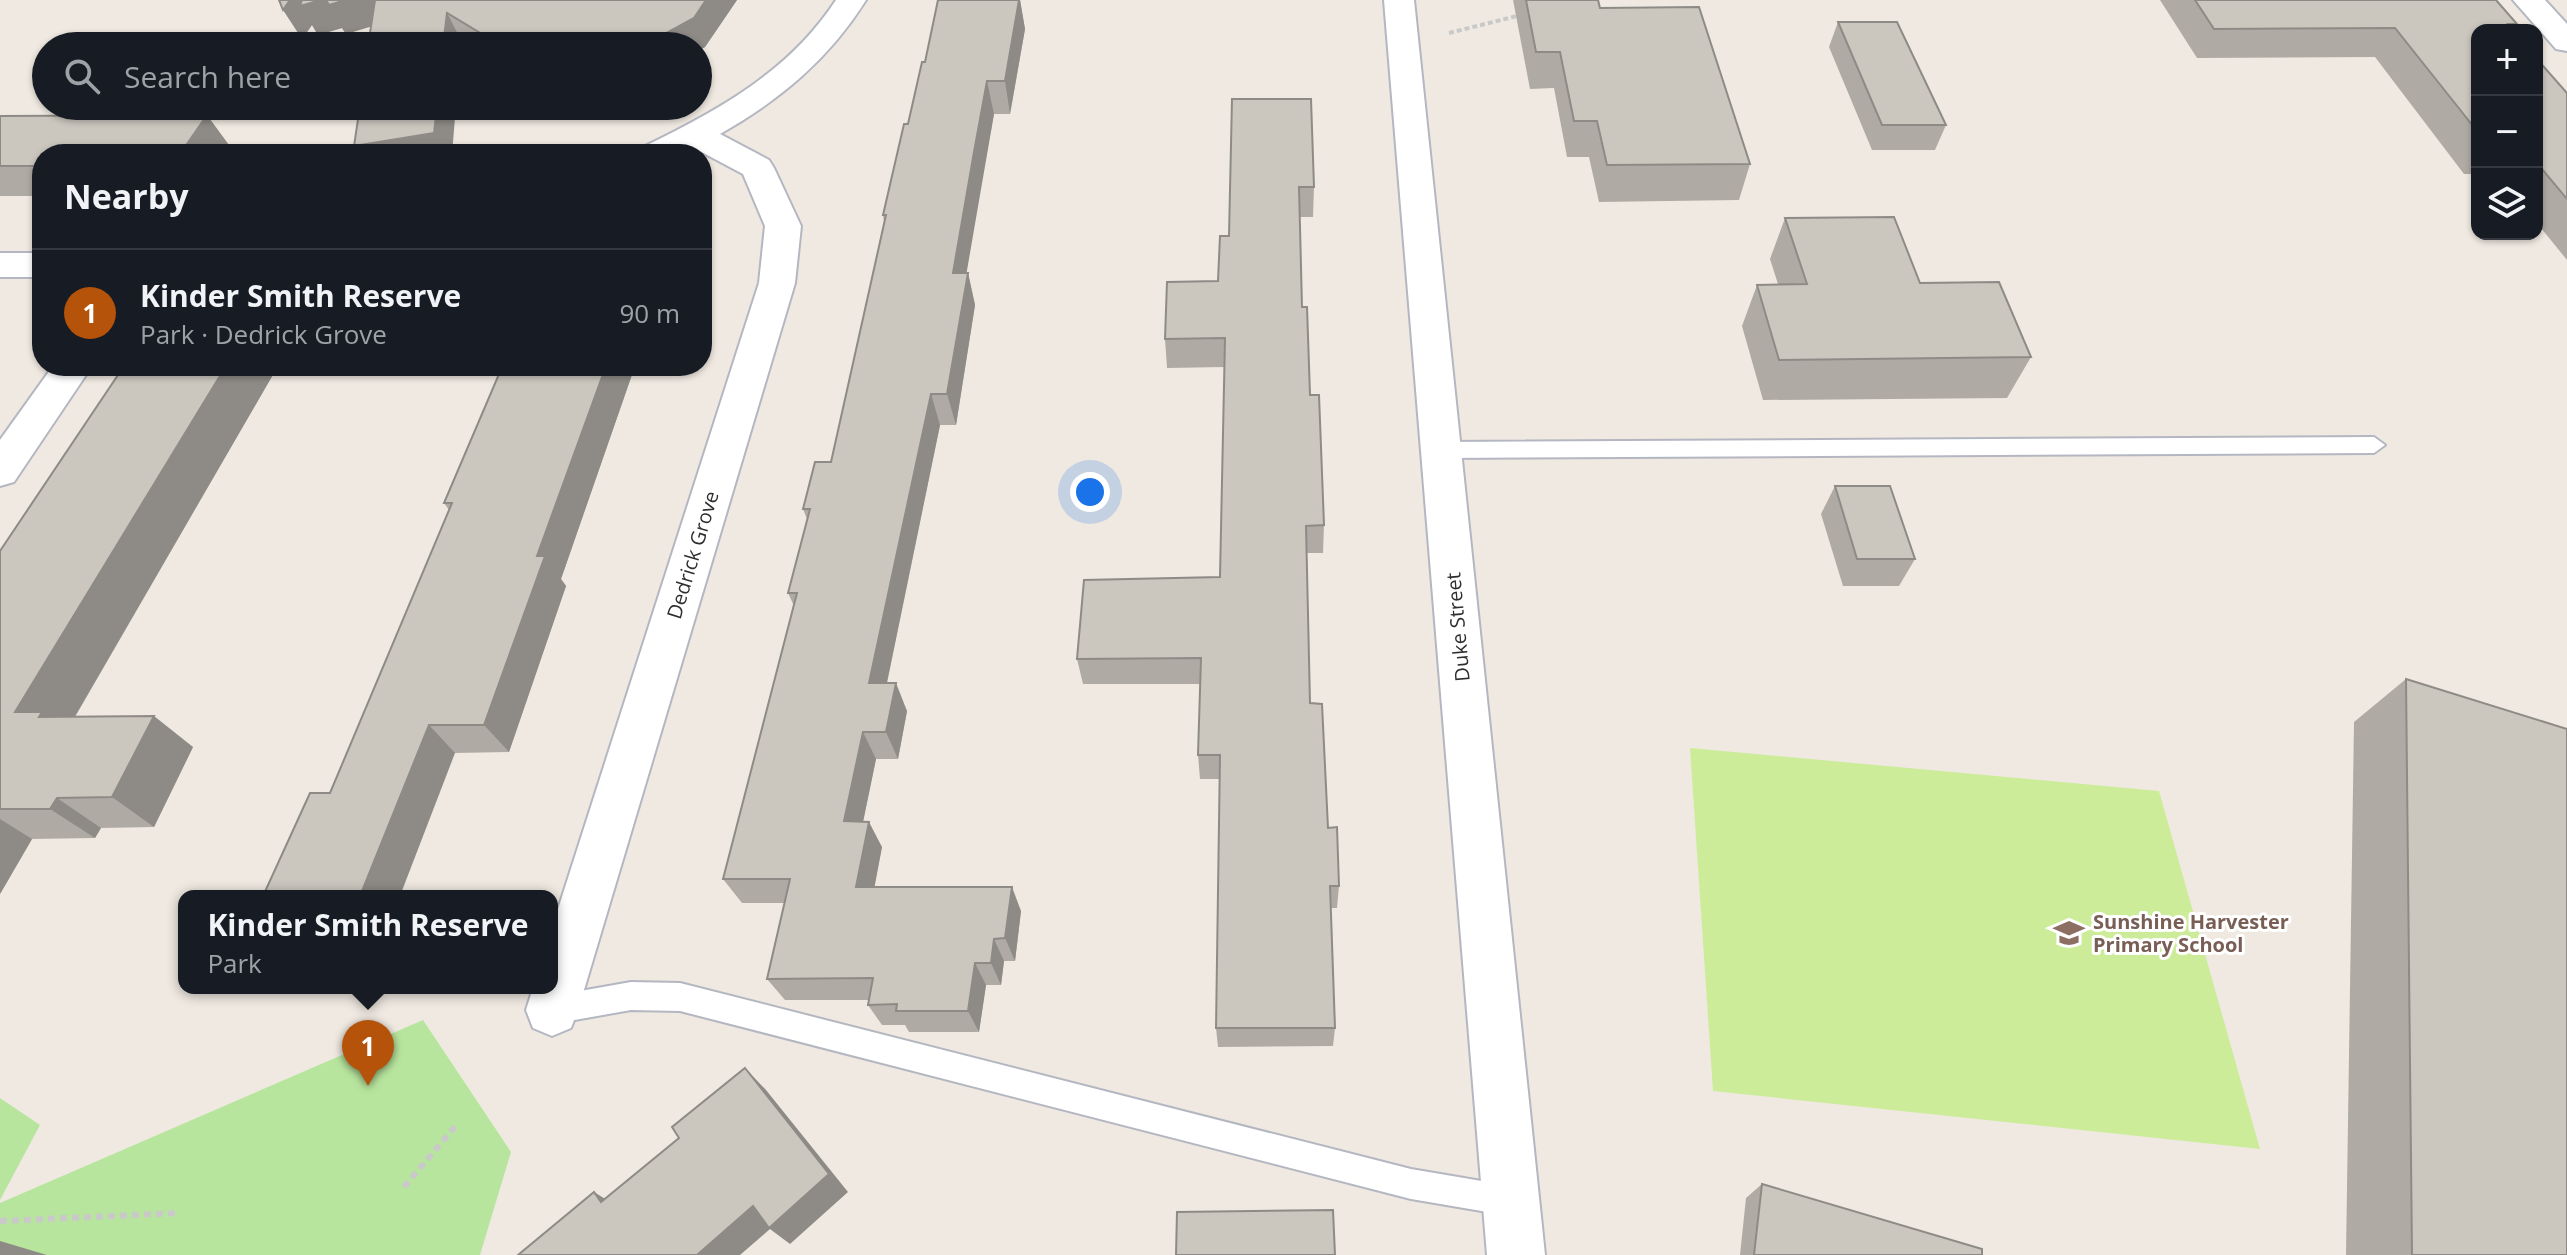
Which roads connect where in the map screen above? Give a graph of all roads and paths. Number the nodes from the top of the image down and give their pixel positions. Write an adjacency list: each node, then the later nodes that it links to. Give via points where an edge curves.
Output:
1 (851, 0): 7 (street, via 841,19 781,80)
2 (1399, 0): 15 (street, Duke Street)
3 (2528, 0): 6 (street)
4 (1521, 15): 5 (path)
5 (1448, 33)
6 (2567, 42)
7 (695, 135): 8 (street); 10 (street, Dedrick Grove)
8 (676, 144)
9 (712, 144): 17 (street, Dedrick Grove, via 757,168 783,226 777,283)
10 (712, 144)
11 (0, 265): 12 (street)
12 (32, 265)
13 (66, 376): 16 (street)
14 (2374, 445): 15 (lane)
15 (1442, 450): 22 (street, Duke Street)
16 (0, 471)
17 (558, 991)
18 (557, 994): 19 (street, Dedrick Grove)
19 (552, 1010): 22 (lane, via 631,996 680,997 1411,1184)
20 (458, 1123): 21 (path)
21 (404, 1187)
22 (1511, 1201): 25 (street, Duke Street)
23 (180, 1213): 24 (path)
24 (0, 1221)
25 (1516, 1255)

